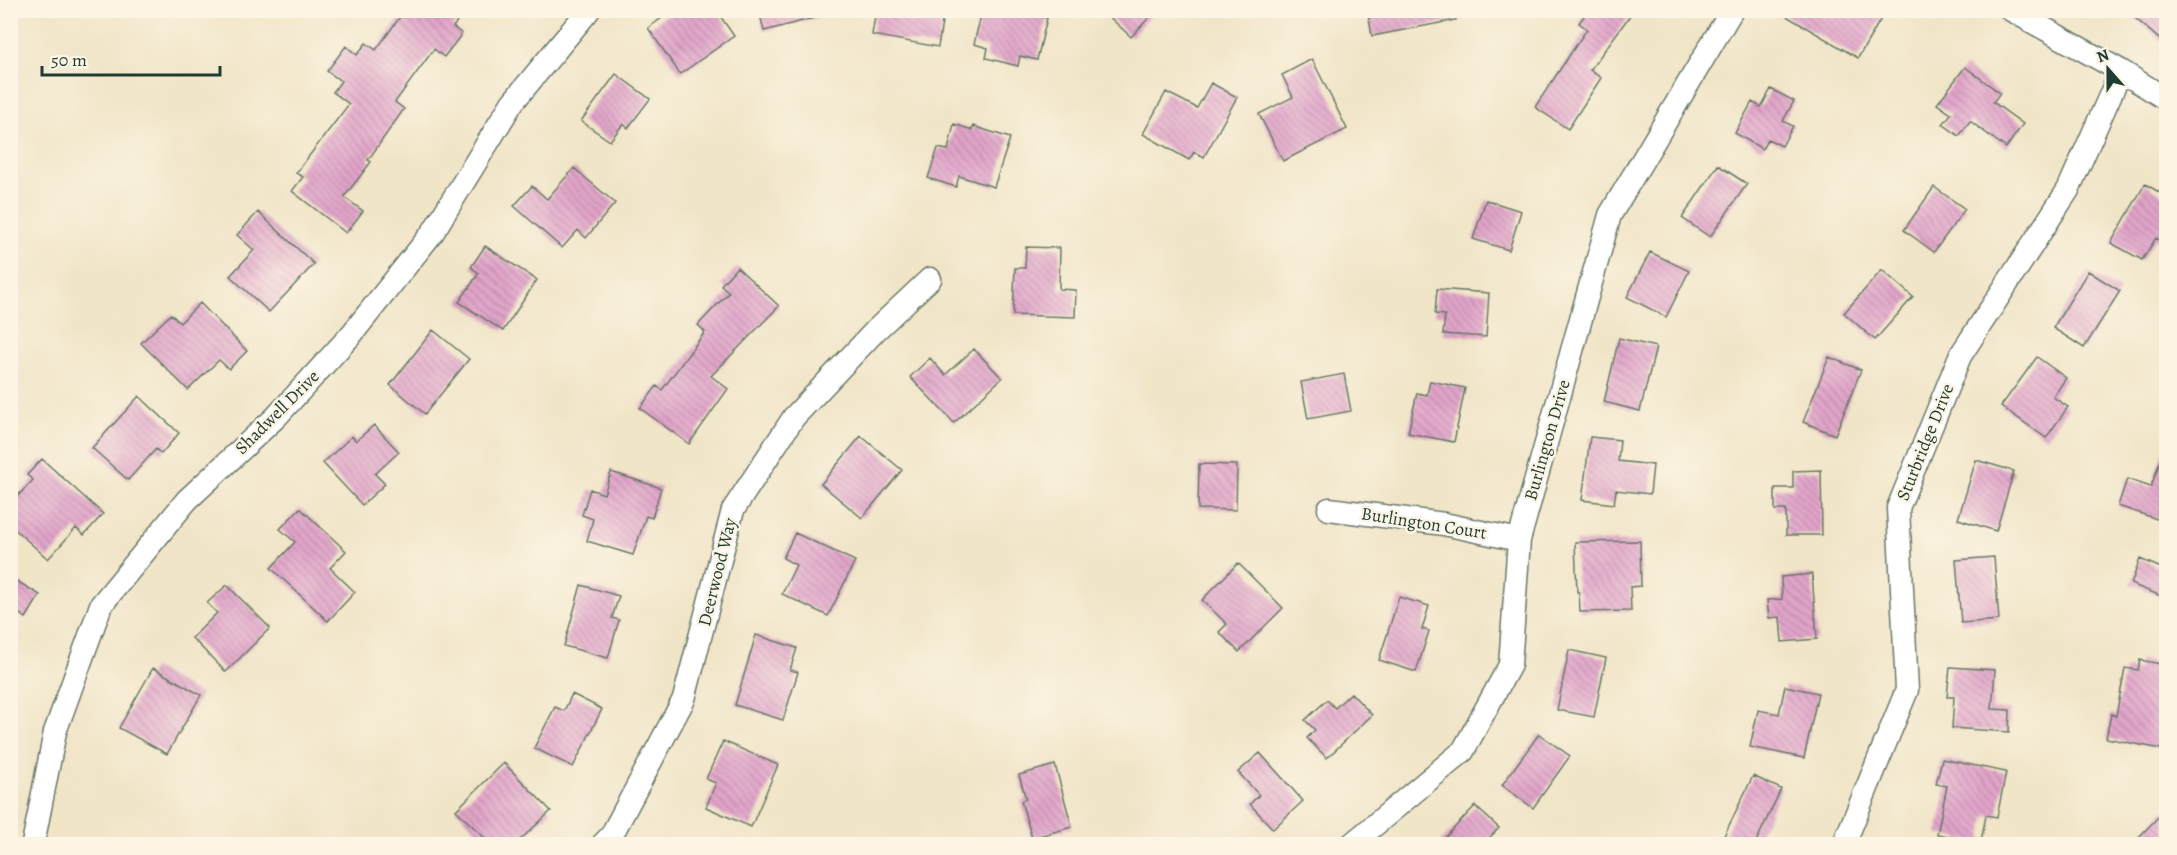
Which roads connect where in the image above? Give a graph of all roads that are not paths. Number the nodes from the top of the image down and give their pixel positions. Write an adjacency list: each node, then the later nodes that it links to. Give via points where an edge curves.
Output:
1 (589, 10): 9 (street, Shadwell Drive, via 512,103 433,232 351,335 276,417 187,500 101,605 56,732)
2 (1732, 10): 8 (street, Burlington Drive, via 1610,214)
3 (2011, 10): 4 (street)
4 (2121, 71): 5 (street); 12 (street, Sturbridge Drive, via 2068,190 1960,356 1898,508 1906,690)
5 (2166, 99)
6 (930, 279): 10 (street, Deerwood Way, via 794,417 733,510 684,699 612,836)
7 (1329, 509): 8 (street, Burlington Court, via 1444,524)
8 (1519, 540): 11 (street, Burlington Drive, via 1510,665 1463,751)
9 (33, 844)
10 (603, 844)
11 (1352, 844)
12 (1844, 844)

